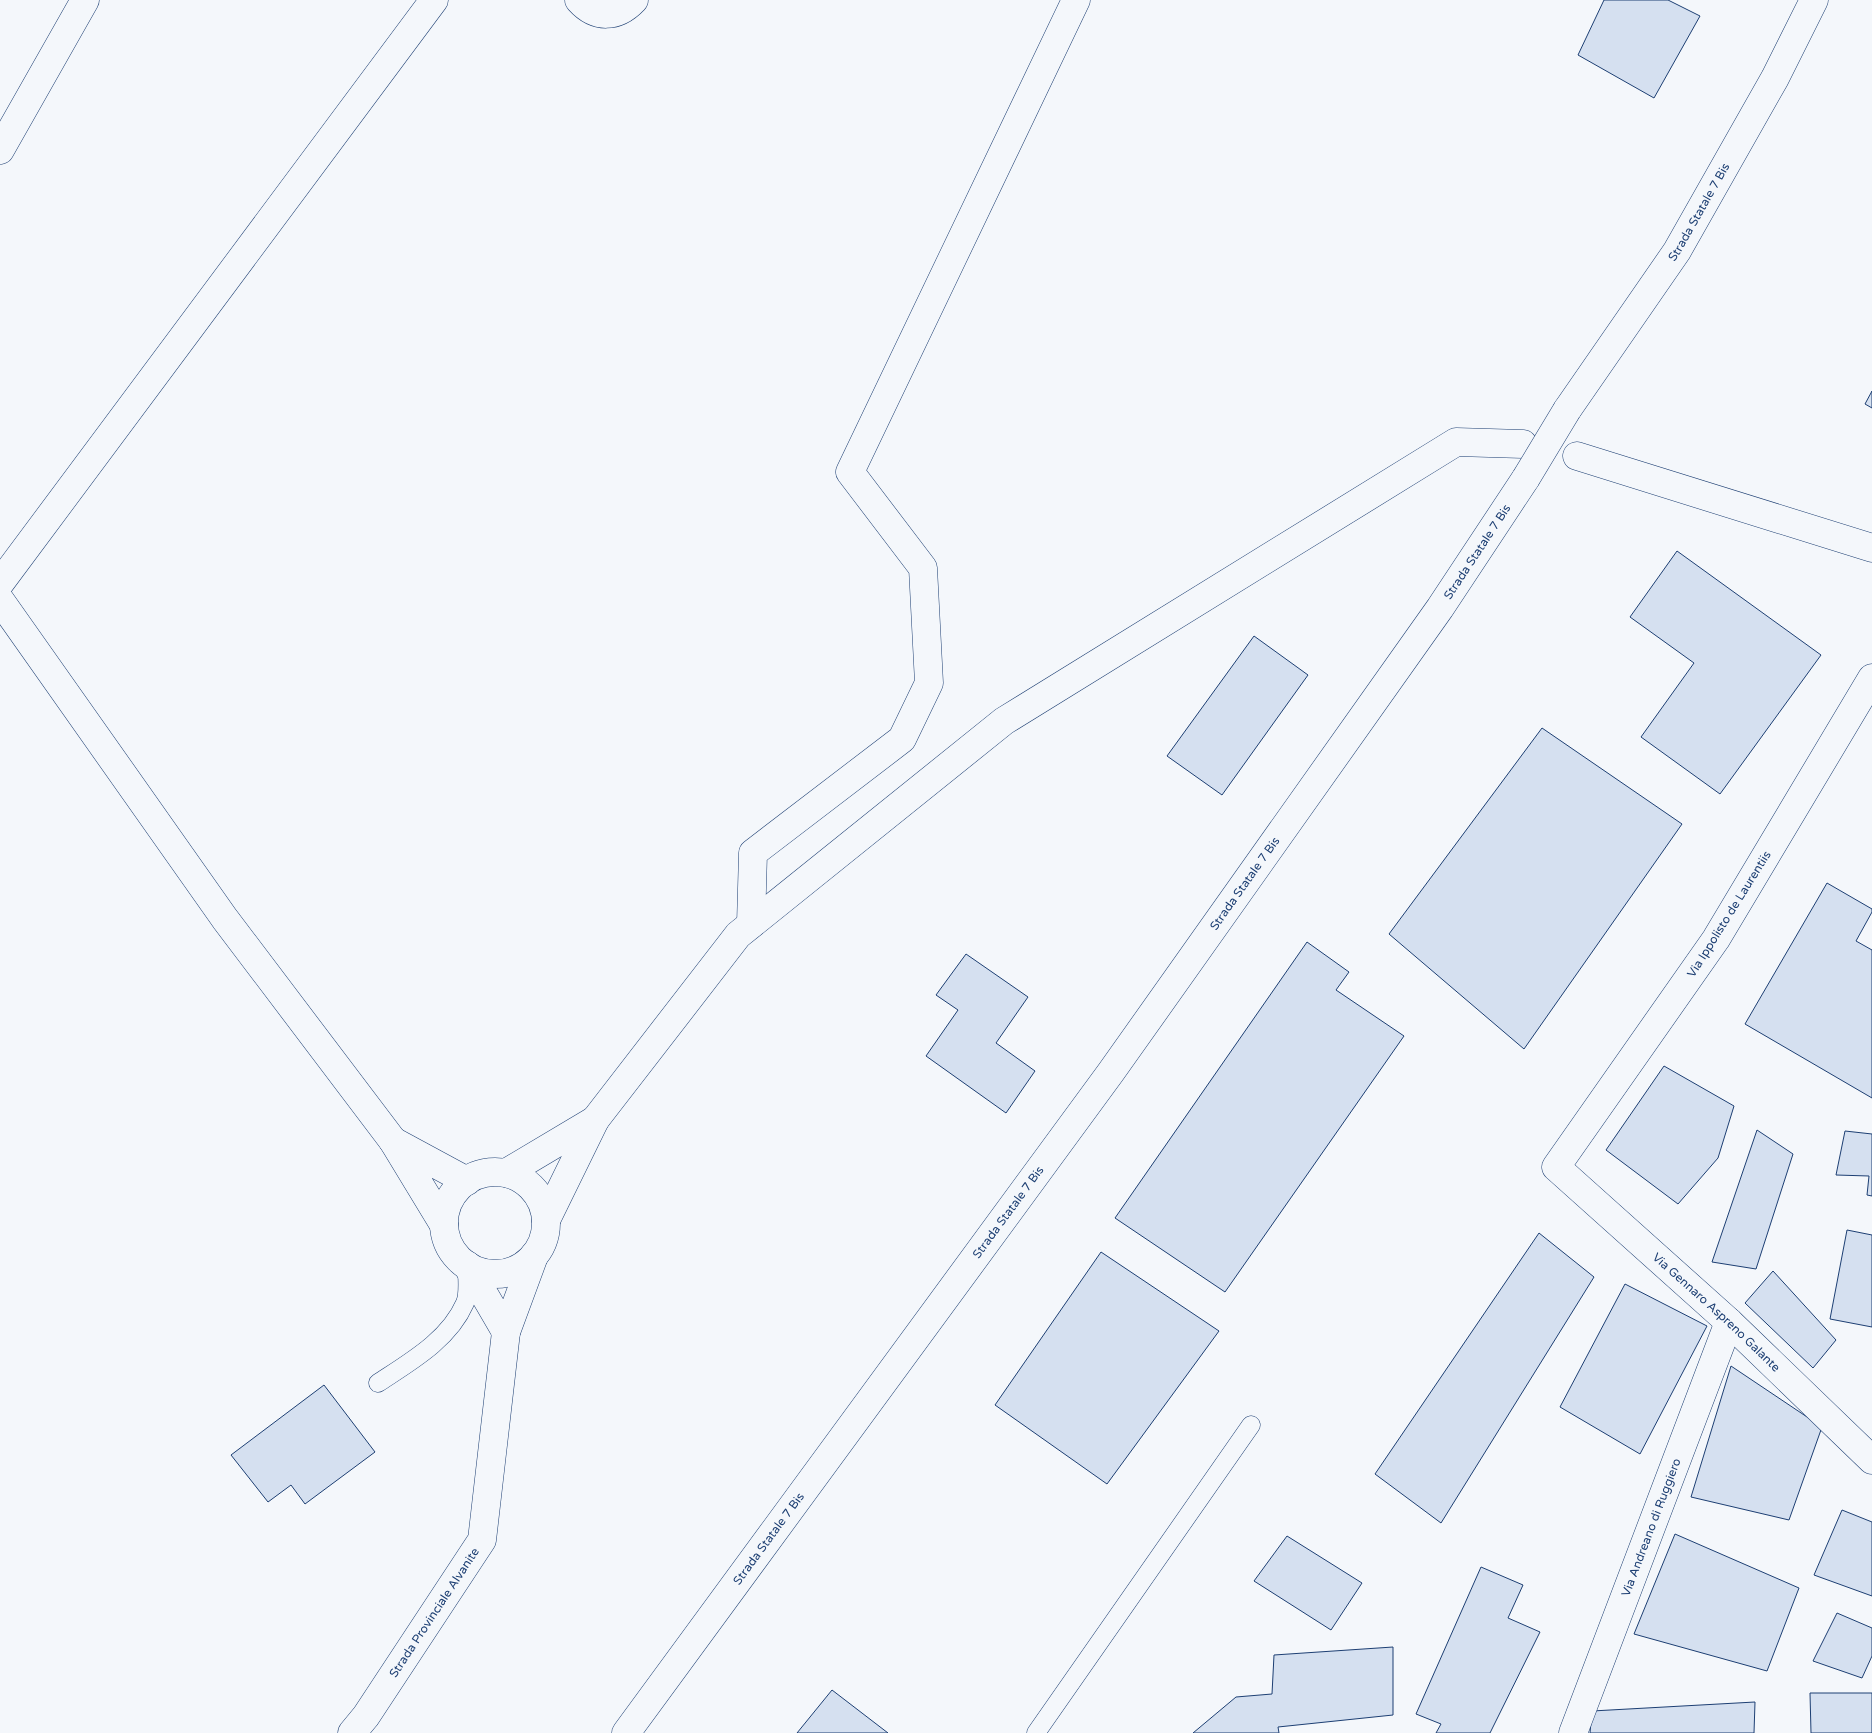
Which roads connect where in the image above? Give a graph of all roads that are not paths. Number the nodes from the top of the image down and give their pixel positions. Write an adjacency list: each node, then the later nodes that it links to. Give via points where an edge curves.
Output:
1 (85, 0): 7 (street)
2 (434, 0): 11 (street)
3 (578, 0): 4 (street, via 586,8 605,15 626,8)
4 (634, 0)
5 (1076, 0): 14 (street, via 850,472 923,568 929,683 902,738 753,853)
6 (1814, 0): 30 (street, Strada Statale 7 Bis, bridge, via 1775,78 1677,251 1567,410 1440,608 1111,1072)
7 (0, 150)
8 (1523, 444): 14 (street, via 1456,442 1012,716)
9 (1577, 456): 10 (street)
10 (1872, 548)
11 (0, 583)
12 (0, 600): 16 (street, via 225,919)
13 (1872, 678): 17 (street, Via Ippolisto de Laurentiis, via 1716,939)
14 (751, 924): 15 (street, via 738,935)
15 (595, 1120): 18 (street); 20 (street)
16 (394, 1141): 19 (street); 21 (street)
17 (1556, 1167): 24 (street, Via Gennaro Aspreno Galante)
18 (506, 1173): 19 (street, via 479,1174); 20 (street, via 522,1179 534,1189 543,1204)
19 (467, 1180): 21 (street, via 454,1192)
20 (546, 1220): 22 (street, via 544,1239)
21 (444, 1225): 23 (street, via 447,1241)
22 (534, 1256): 23 (street, via 510,1271 495,1274); 25 (street, Strada Provinciale Alvanite)
23 (467, 1266): 25 (street); 26 (lane, via 466,1302 450,1328 424,1352)
24 (1729, 1322): 28 (street, Via Gennaro Aspreno Galante); 32 (street, Via Andreano di Ruggiero)
25 (506, 1332): 29 (street, Strada Provinciale Alvanite, via 482,1540)
26 (378, 1383)
27 (1251, 1425): 31 (lane)
28 (1872, 1460)
29 (352, 1733)
30 (626, 1733)
31 (1036, 1733)
32 (1573, 1733)

